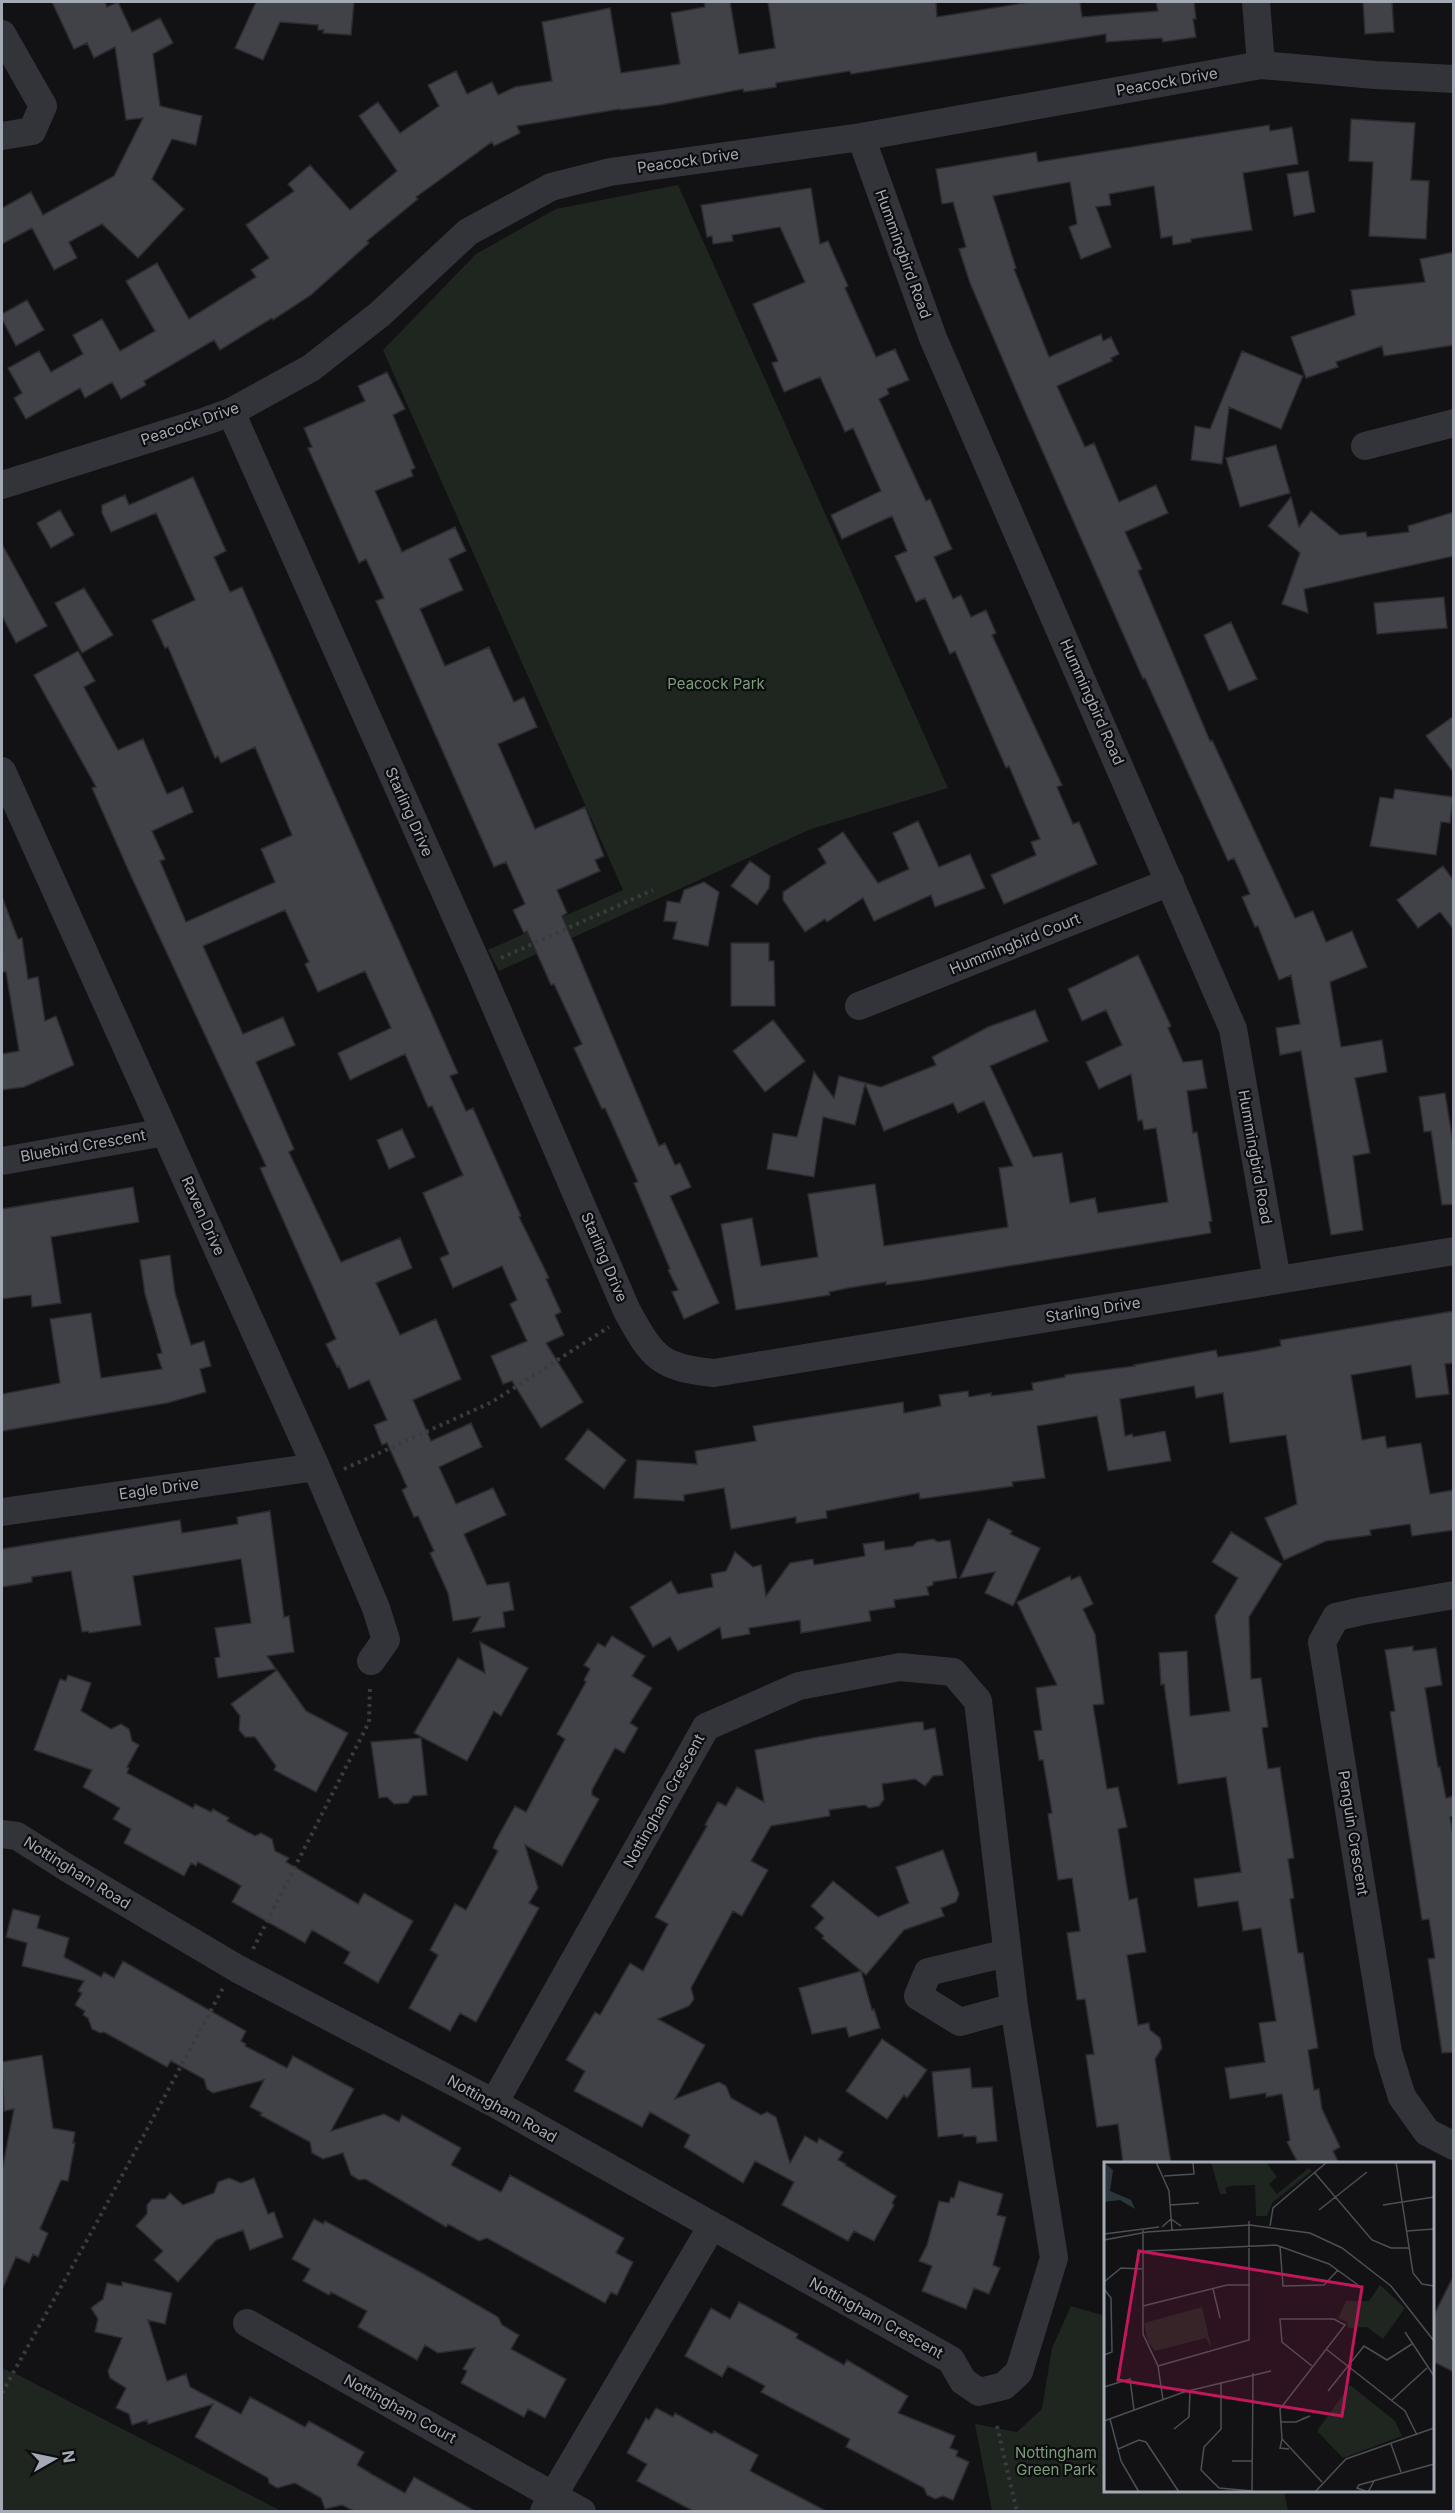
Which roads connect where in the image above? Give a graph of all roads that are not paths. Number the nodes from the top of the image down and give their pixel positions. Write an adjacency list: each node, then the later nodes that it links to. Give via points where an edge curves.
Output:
1 (1256, 2): 3 (street)
2 (2, 34): 5 (street, via 43,106 32,130)
3 (1261, 65): 4 (street, Peacock Drive); 6 (street, Peacock Drive)
4 (1454, 79)
5 (2, 136)
6 (861, 137): 7 (street, Peacock Drive, via 610,172 551,187 468,232 381,314 311,368); 13 (street, Hummingbird Road, via 933,338)
7 (231, 412): 10 (street, Peacock Drive); 18 (street, Starling Drive, via 627,1311 646,1346 669,1365 714,1372)
8 (1454, 423): 9 (street)
9 (1365, 446)
10 (2, 485)
11 (2, 771): 12 (street, Raven Drive)
12 (7, 800): 15 (street, Raven Drive)
13 (1170, 882): 14 (street, Hummingbird Court); 18 (street, Hummingbird Road, via 1233,1029)
14 (859, 1006)
15 (165, 1132): 16 (street, Bluebird Crescent); 19 (street, Raven Drive)
16 (2, 1161)
17 (1454, 1251): 18 (street, Starling Drive)
18 (1276, 1280)
19 (327, 1470): 20 (street, Eagle Drive); 22 (street, Raven Drive, via 386,1640)
20 (2, 1512)
21 (1454, 1595): 27 (street, Penguin Crescent, via 1336,1617 1322,1642 1388,2052 1402,2097 1427,2132)
22 (371, 1661)
23 (2, 1834): 26 (street, Nottingham Road, via 17,1836 237,1969)
24 (1007, 1953): 25 (street, Nottingham Crescent); 25 (street, via 928,1972 918,1996 960,2022); 26 (street, Nottingham Crescent, via 978,1701 953,1672 900,1667 799,1686 706,1727)
25 (1014, 2007): 28 (street, Nottingham Crescent, via 1054,2258 1019,2372 1004,2386 979,2392 963,2381 951,2360)
26 (494, 2103): 28 (street, Nottingham Road)
27 (1454, 2146)
28 (712, 2226): 30 (street)
29 (247, 2323): 30 (street, Nottingham Court)
30 (548, 2503): 31 (street, Nottingham Court)
31 (582, 2511)

